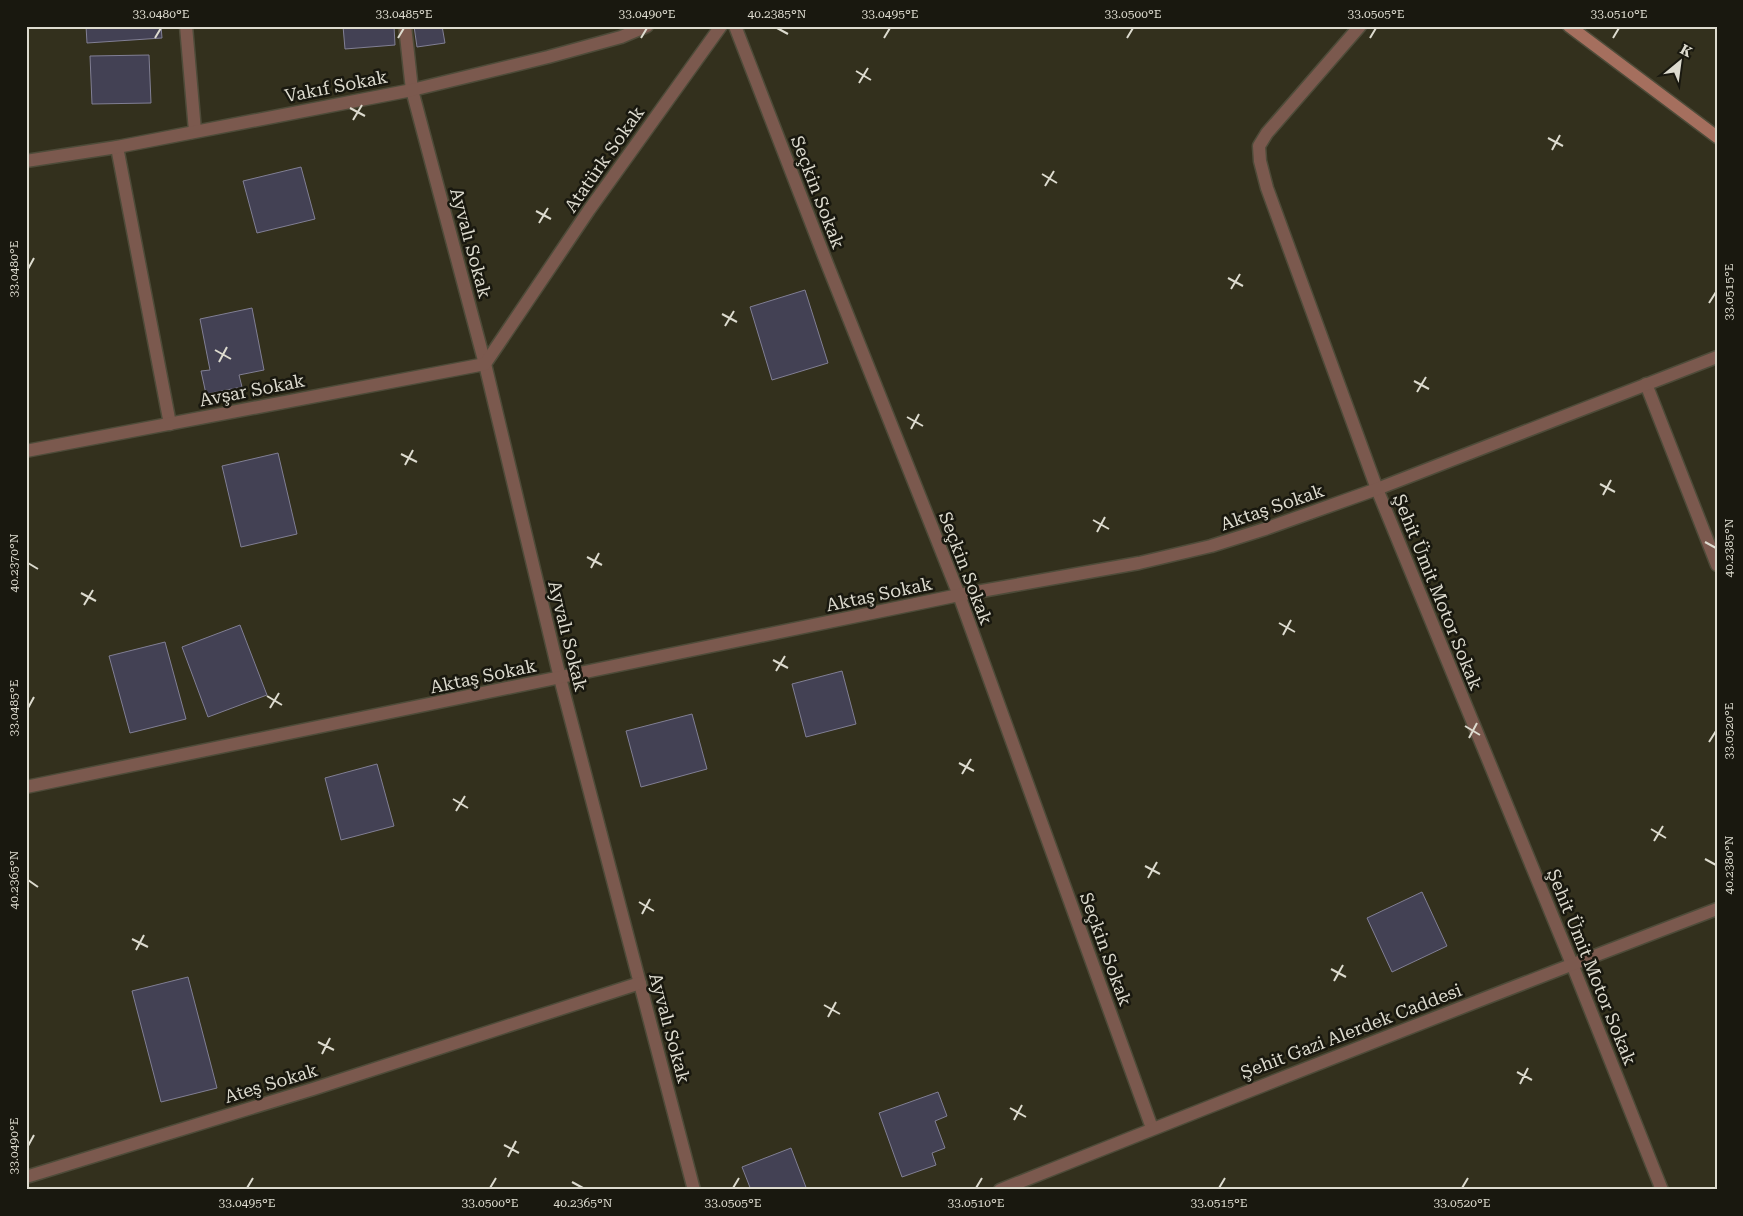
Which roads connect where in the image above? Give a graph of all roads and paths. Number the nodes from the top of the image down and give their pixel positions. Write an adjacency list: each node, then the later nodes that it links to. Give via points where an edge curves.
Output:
1 (186, 26): 9 (street)
2 (405, 26): 8 (street, Ayvalı Sokak)
3 (647, 26): 8 (street, Vakıf Sokak, via 548,58)
4 (721, 26): 14 (street, Atatürk Sokak, via 589,210)
5 (735, 26): 20 (street, Seçkin Sokak)
6 (1360, 26): 18 (street, Şehit Ümit Motor Sokak, via 1266,133 1259,146 1267,188)
7 (1569, 26): 10 (main road)
8 (412, 90): 9 (street, Vakıf Sokak); 14 (street, Ayvalı Sokak)
9 (195, 131): 11 (street, Vakıf Sokak)
10 (1717, 137)
11 (117, 147): 12 (street, Vakıf Sokak); 16 (street)
12 (26, 161)
13 (1717, 357): 15 (street, Aktaş Sokak)
14 (485, 364): 16 (street, Avşar Sokak); 21 (street, Ayvalı Sokak)
15 (1646, 384): 18 (street, Aktaş Sokak); 19 (street)
16 (170, 424): 17 (street, Avşar Sokak)
17 (26, 451)
18 (1376, 489): 20 (street, Aktaş Sokak, via 1211,546 1139,563); 24 (street, Şehit Ümit Motor Sokak)
19 (1717, 565)
20 (959, 595): 21 (street, Aktaş Sokak); 26 (street, Seçkin Sokak)
21 (560, 678): 22 (street, Aktaş Sokak); 25 (street, Ayvalı Sokak)
22 (26, 787)
23 (1717, 909): 24 (street, Şehit Gazi Alerdek Caddesi)
24 (1572, 964): 26 (street, Şehit Gazi Alerdek Caddesi); 30 (street, Şehit Ümit Motor Sokak)
25 (640, 983): 27 (street, Ateş Sokak); 28 (street, Ayvalı Sokak)
26 (1152, 1128): 29 (street, Şehit Gazi Alerdek Caddesi)
27 (26, 1177)
28 (694, 1190)
29 (1000, 1190)
30 (1662, 1190)

